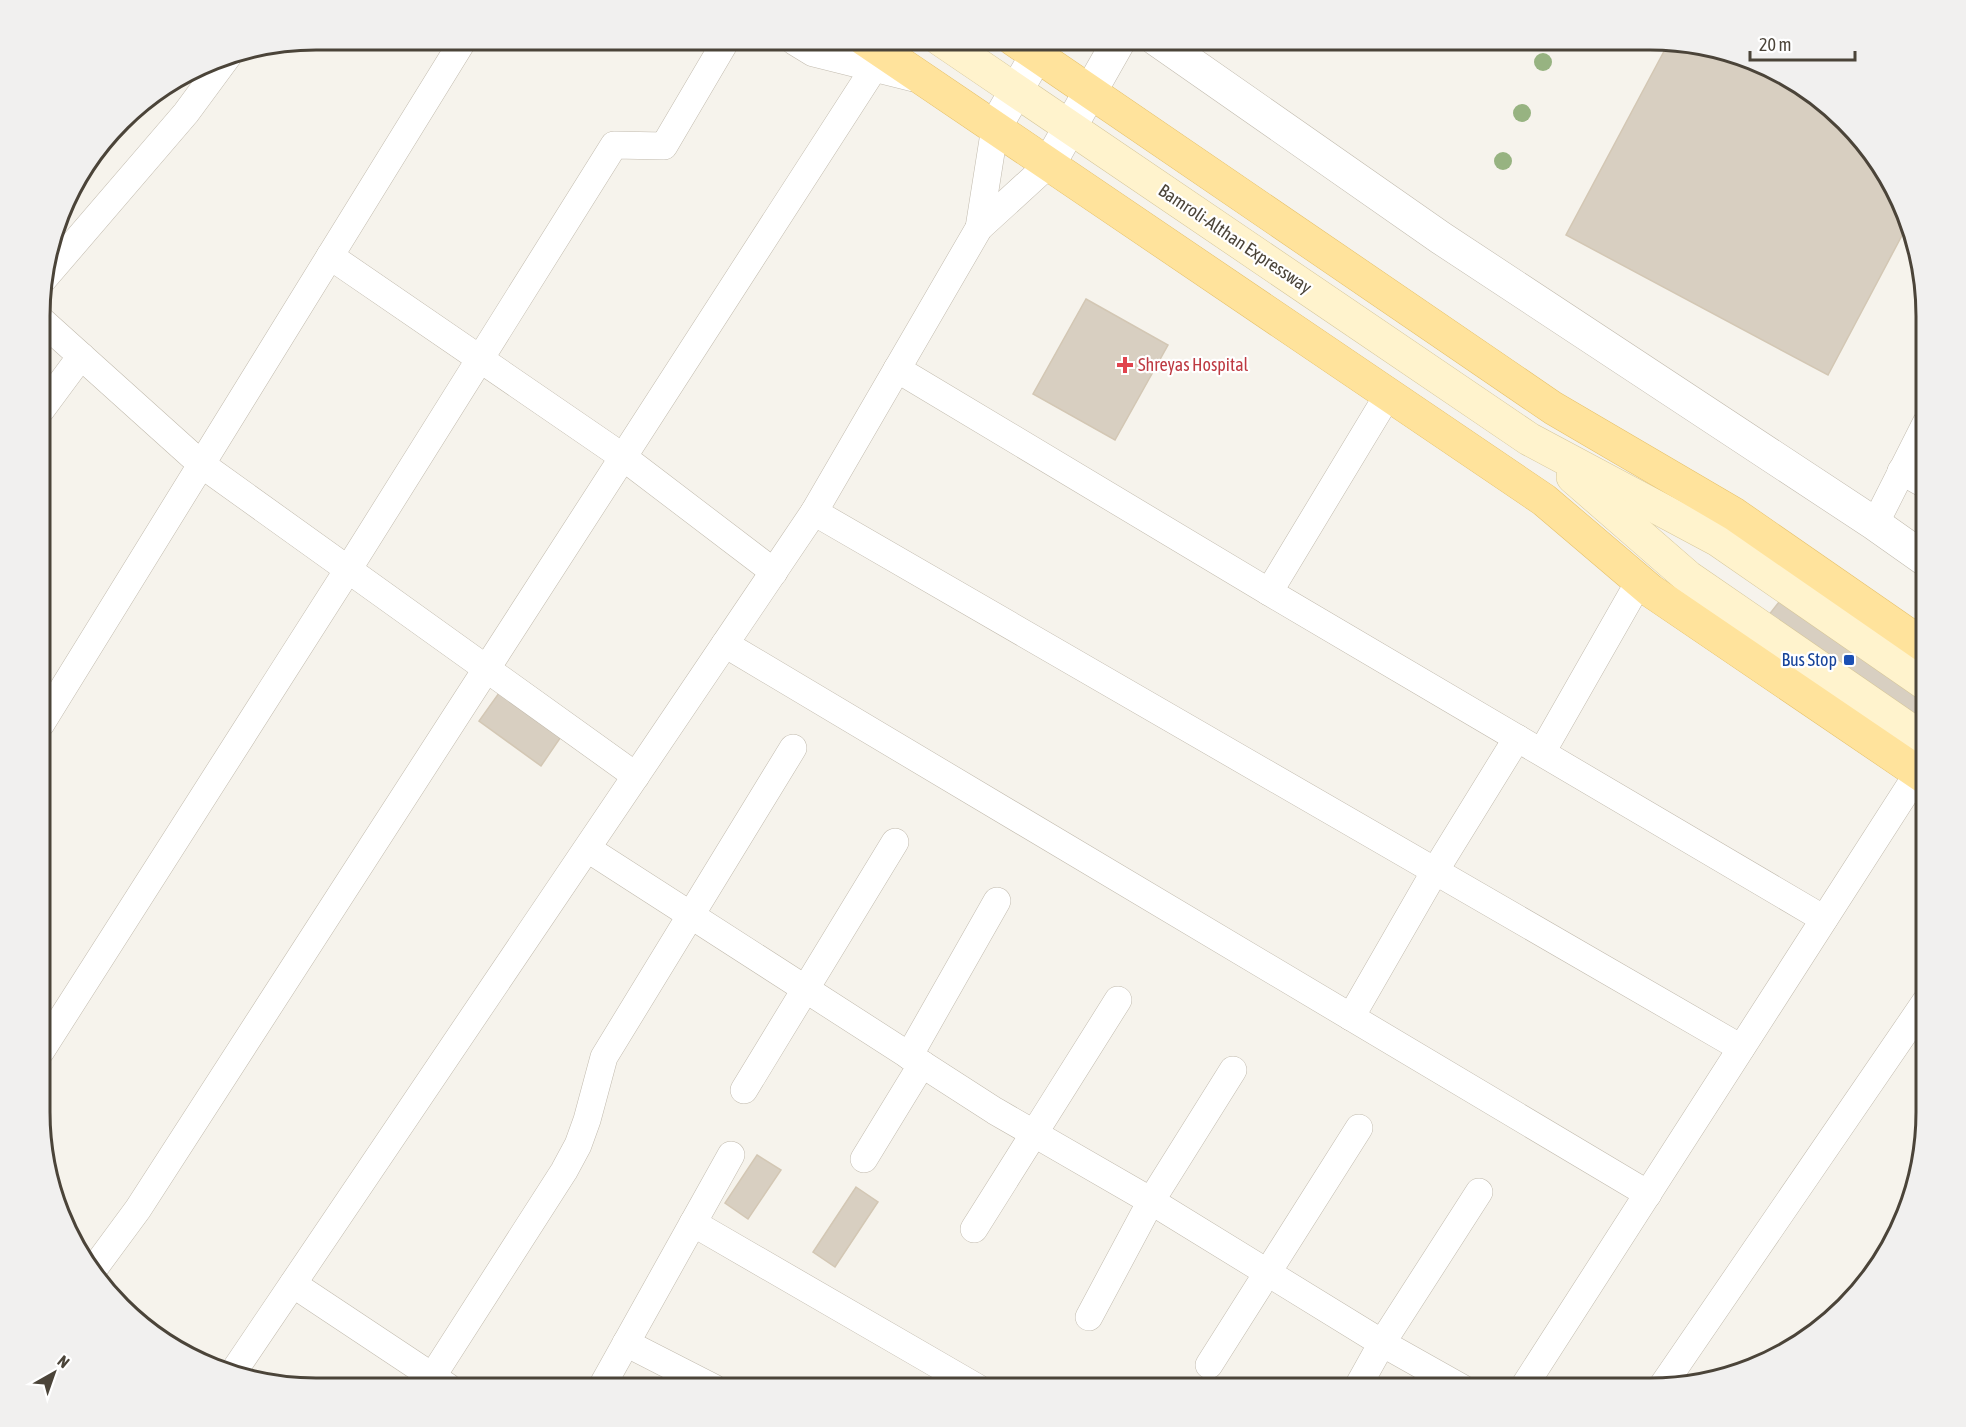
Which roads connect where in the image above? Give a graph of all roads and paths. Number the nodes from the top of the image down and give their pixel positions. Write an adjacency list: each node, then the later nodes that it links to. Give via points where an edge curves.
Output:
1 (458, 49): 17 (street)
2 (721, 49): 21 (street, via 664,146 614,145)
3 (812, 49): 9 (street)
4 (955, 49): 11 (main road, Bamroli-Althan Expressway)
5 (1031, 49): 11 (street)
6 (1037, 49): 12 (main road)
7 (1114, 49): 12 (street)
8 (1170, 49): 32 (street, via 1441,238)
9 (870, 52): 13 (main road, via 919,76); 27 (street)
10 (219, 68): 18 (street, via 186,113)
11 (1016, 90): 13 (street); 14 (main road, Bamroli-Althan Expressway)
12 (1090, 92): 14 (street); 38 (main road, via 1553,408 1734,514)
13 (995, 127): 15 (main road); 16 (street)
14 (1070, 127): 15 (street); 25 (main road, Bamroli-Althan Expressway)
15 (1049, 164): 16 (street); 23 (main road)
16 (979, 228): 22 (street)
17 (330, 256): 21 (street); 28 (street)
18 (54, 266)
19 (50, 328): 20 (street)
20 (81, 356): 24 (street); 28 (street)
21 (480, 358): 27 (street); 34 (street)
22 (897, 369): 31 (street); 37 (street)
23 (1388, 395): 36 (main road, via 1544,500); 37 (street)
24 (50, 398)
25 (1529, 440): 41 (main road, via 1718,540); 43 (main road, via 1688,577)
26 (1916, 442): 29 (street)
27 (623, 457): 35 (street); 40 (street)
28 (201, 464): 34 (street); 42 (street)
29 (1901, 471): 30 (street); 32 (street)
30 (1916, 479)
31 (814, 512): 35 (street); 52 (street)
32 (1875, 524): 33 (street)
33 (1916, 553)
34 (349, 568): 40 (street); 60 (street)
35 (774, 572): 39 (street)
36 (1639, 582): 46 (street); 47 (main road)
37 (1269, 592): 44 (street)
38 (1916, 640)
39 (725, 644): 48 (street); 59 (street)
40 (486, 667): 48 (street); 74 (street, via 138,1209)
41 (1916, 677)
42 (50, 709)
43 (1916, 734)
44 (1517, 738): 46 (street); 52 (street)
45 (793, 748): 54 (street)
46 (1542, 753): 55 (street)
47 (1916, 772)
48 (636, 776): 51 (street)
49 (1916, 785): 55 (street)
50 (895, 842): 56 (street)
51 (588, 849): 54 (street); 76 (street)
52 (1435, 871): 59 (street); 61 (street)
53 (997, 901): 62 (street)
54 (691, 915): 56 (street); 84 (street, via 604,1057 578,1145)
55 (1824, 919): 61 (street)
56 (807, 990): 62 (street); 64 (street)
57 (1118, 1000): 66 (street)
58 (1916, 1016): 82 (street)
59 (1351, 1017): 70 (street)
60 (50, 1037)
61 (1741, 1048): 70 (street)
62 (915, 1060): 66 (street); 68 (street)
63 (1233, 1070): 71 (street)
64 (744, 1090)
65 (1359, 1128): 75 (street)
66 (1034, 1134): 71 (street); 73 (street)
67 (731, 1155): 72 (street)
68 (864, 1159)
69 (1479, 1192): 79 (street)
70 (1648, 1194): 90 (street)
71 (1151, 1201): 75 (street); 77 (street)
72 (693, 1223): 78 (street); 87 (street)
73 (974, 1229)
74 (97, 1264)
75 (1267, 1273): 79 (street); 81 (street)
76 (293, 1284): 80 (street); 83 (street)
77 (1089, 1317)
78 (626, 1343): 85 (street); 86 (street)
79 (1382, 1343): 88 (street); 89 (street)
80 (238, 1365)
81 (1209, 1365)
82 (1669, 1377)
83 (434, 1378)
84 (442, 1378)
85 (607, 1378)
86 (694, 1378)
87 (961, 1378)
88 (1363, 1378)
89 (1443, 1378)
90 (1529, 1378)

